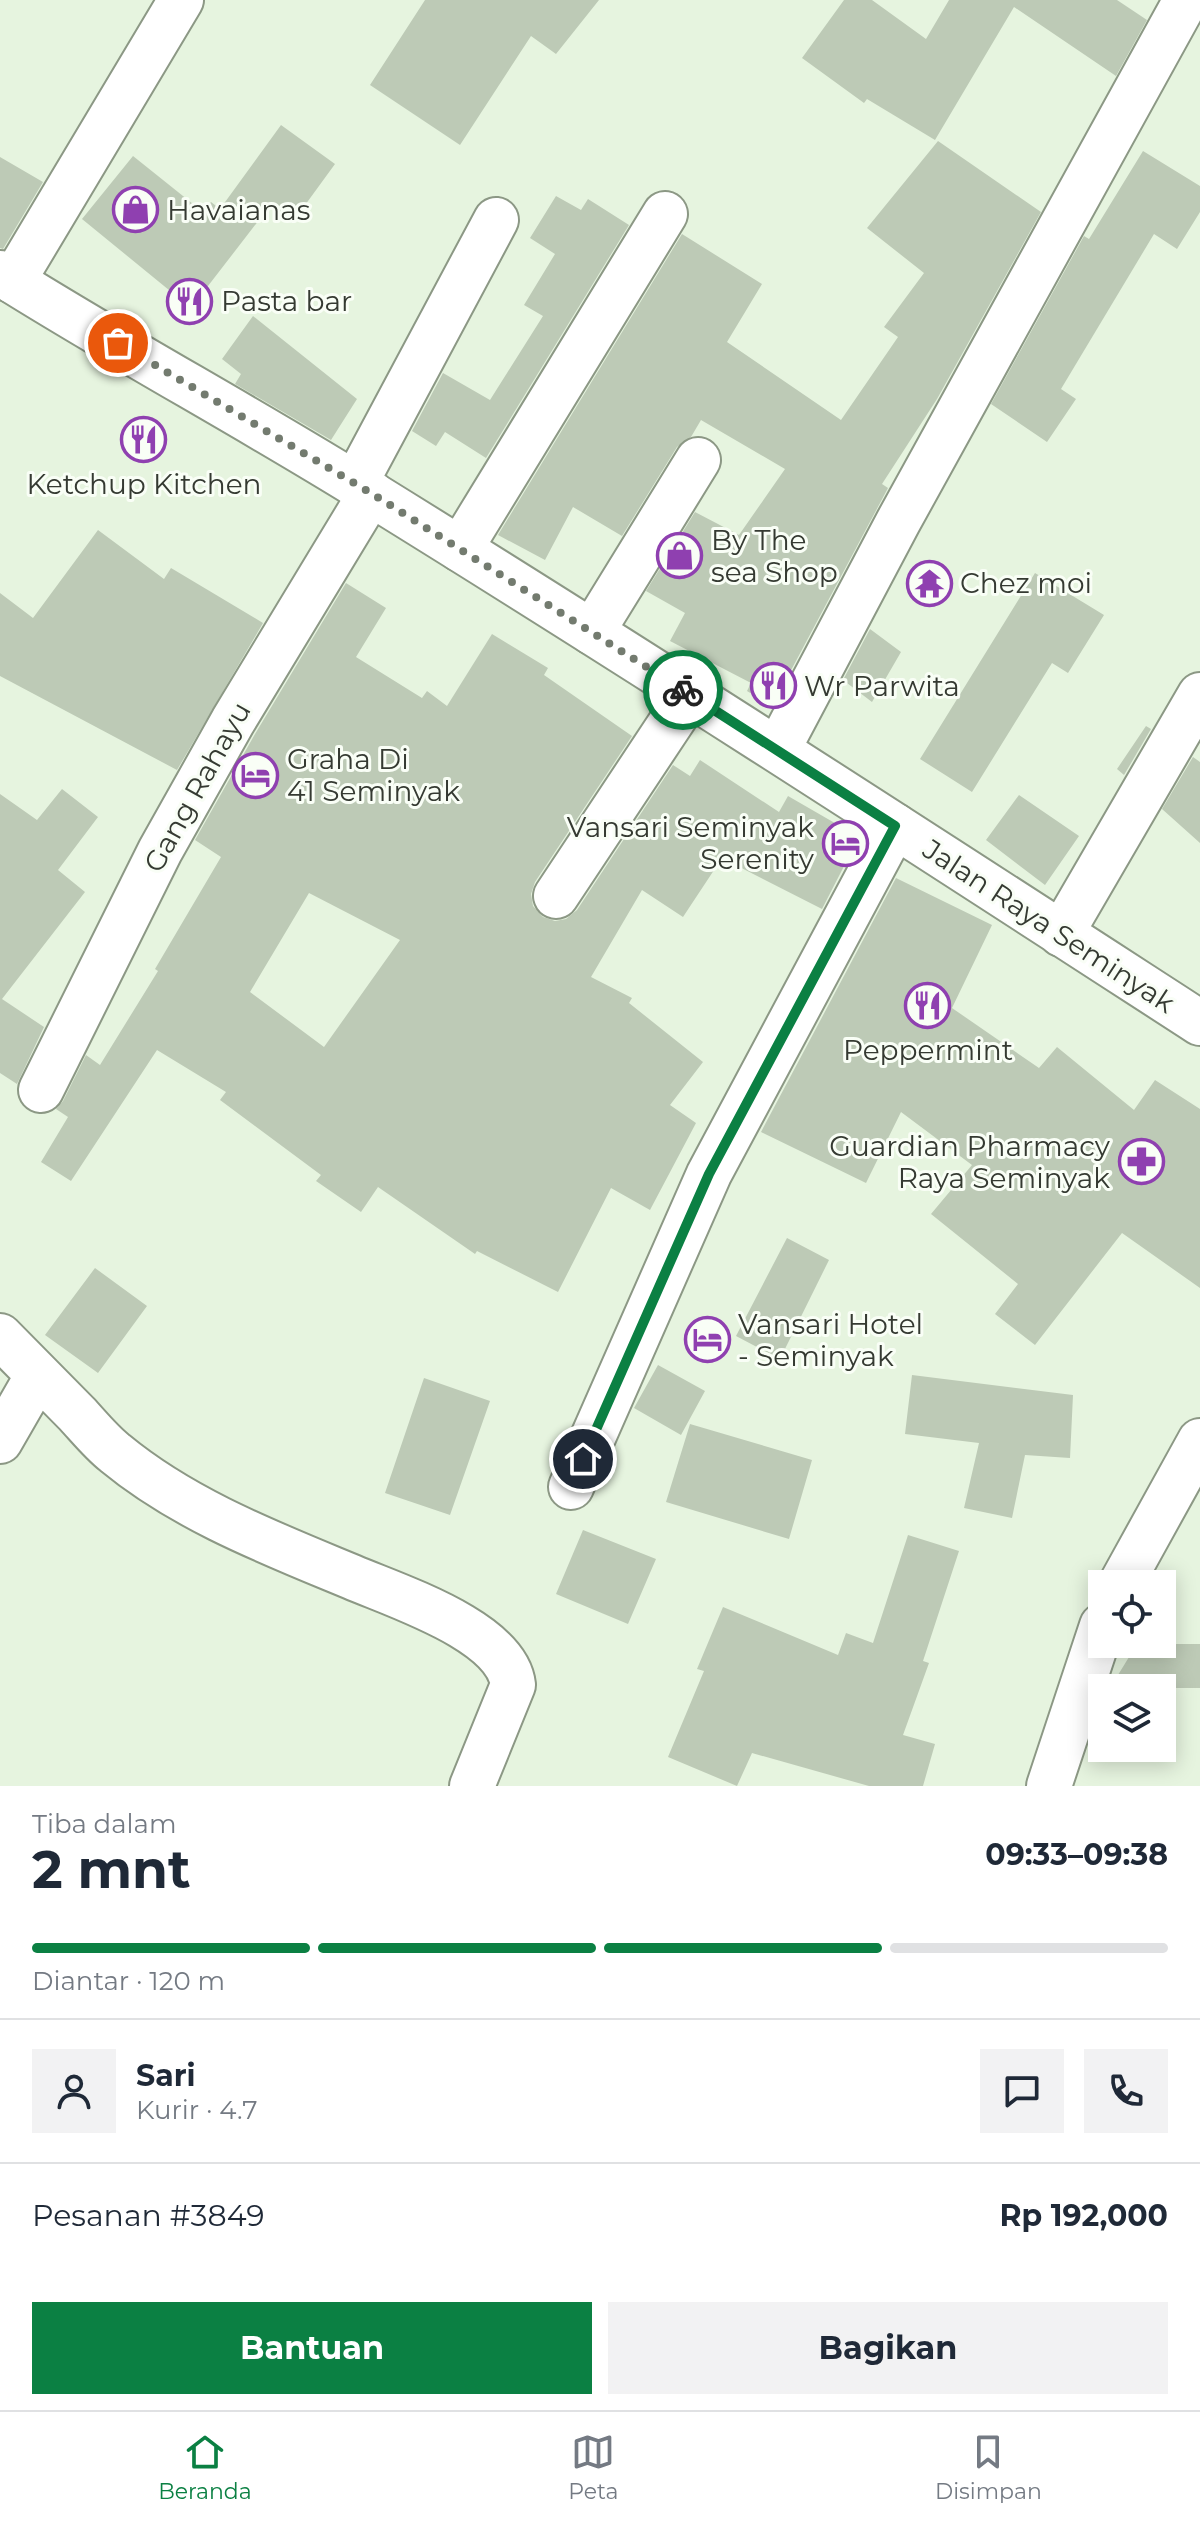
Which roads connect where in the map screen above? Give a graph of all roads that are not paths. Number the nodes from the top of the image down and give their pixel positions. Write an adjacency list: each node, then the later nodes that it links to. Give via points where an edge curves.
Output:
1 (181, 0): 5 (street)
2 (1186, 0): 12 (street)
3 (665, 214): 8 (street)
4 (496, 220): 7 (street, Gang Rahayu)
5 (6, 277): 7 (street, Jalan Raya Seminyak)
6 (698, 460): 9 (street)
7 (363, 488): 8 (street, Jalan Raya Seminyak); 17 (street, Gang Rahayu, via 160,851)
8 (460, 549): 9 (street, Jalan Raya Seminyak)
9 (592, 632): 10 (street, Jalan Raya Seminyak)
10 (690, 694): 12 (street, Jalan Raya Seminyak); 14 (street)
11 (1200, 695): 15 (street)
12 (778, 749): 13 (street, Jalan Raya Seminyak)
13 (895, 826): 15 (street, Jalan Raya Seminyak); 22 (street, via 709,1174)
14 (556, 896)
15 (1061, 934): 16 (street, Jalan Raya Seminyak)
16 (1200, 1023)
17 (41, 1090)
18 (0, 1336): 19 (street)
19 (38, 1375): 20 (street); 25 (street, via 114,1453 175,1496 267,1542 444,1616 489,1646 505,1662 513,1685)
20 (0, 1441)
21 (1200, 1441): 23 (street)
22 (571, 1487)
23 (1129, 1570)
24 (1091, 1658): 26 (street)
25 (472, 1786)
26 (1049, 1786)

